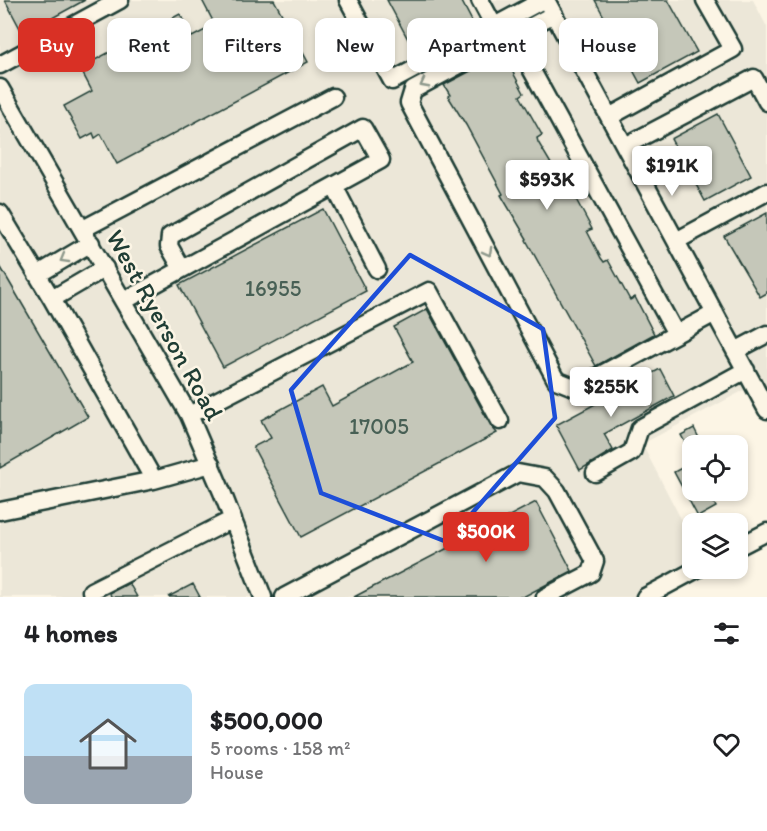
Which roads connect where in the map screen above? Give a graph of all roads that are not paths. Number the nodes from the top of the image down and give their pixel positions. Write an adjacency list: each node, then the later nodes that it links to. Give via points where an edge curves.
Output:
1 (120, 0): 9 (street)
2 (348, 0): 10 (street, via 392,81)
3 (480, 0): 6 (street)
4 (705, 0): 16 (street, via 733,49)
5 (548, 5): 7 (street); 8 (street); 16 (street)
6 (490, 18)
7 (515, 18)
8 (533, 18)
9 (0, 65)
10 (409, 72)
11 (446, 72): 30 (street, one-way to 30, via 413,90 409,103 556,380 576,388)
12 (533, 72): 30 (street)
13 (0, 88): 21 (street, West Ryerson Road)
14 (333, 97): 21 (street)
15 (767, 102): 17 (street, via 754,78)
16 (609, 117): 17 (street)
17 (625, 146): 22 (street)
18 (334, 186): 24 (street); 24 (street, via 381,160 363,128 170,236 169,246); 25 (street)
19 (767, 192): 22 (street)
20 (0, 213): 26 (street)
21 (87, 236): 23 (street, West Ryerson Road); 26 (street, one-way to 26)
22 (676, 241): 29 (street)
23 (105, 268): 27 (street); 28 (street, West Ryerson Road)
24 (182, 269): 28 (street)
25 (377, 269)
26 (37, 274): 27 (street)
27 (52, 299): 39 (street)
28 (124, 301): 35 (street, West Ryerson Road)
29 (715, 313): 30 (street); 32 (street)
30 (676, 334)
31 (767, 334): 32 (street)
32 (735, 351): 33 (street)
33 (746, 370): 34 (street); 38 (street, via 640,428 632,452)
34 (767, 410)
35 (189, 415): 36 (street, via 429,291); 37 (street, West Ryerson Road)
36 (501, 421)
37 (211, 464): 39 (street); 41 (street, West Ryerson Road)
38 (595, 473)
39 (154, 480): 40 (street)
40 (0, 511)
41 (233, 519): 45 (street); 46 (street, West Ryerson Road)
42 (767, 532): 43 (street)
43 (748, 542)
44 (682, 577): 49 (street)
45 (91, 591)
46 (263, 597)
47 (284, 597): 48 (street, via 518,473 545,478 557,491 595,561 591,573)
48 (545, 597)
49 (645, 597)

